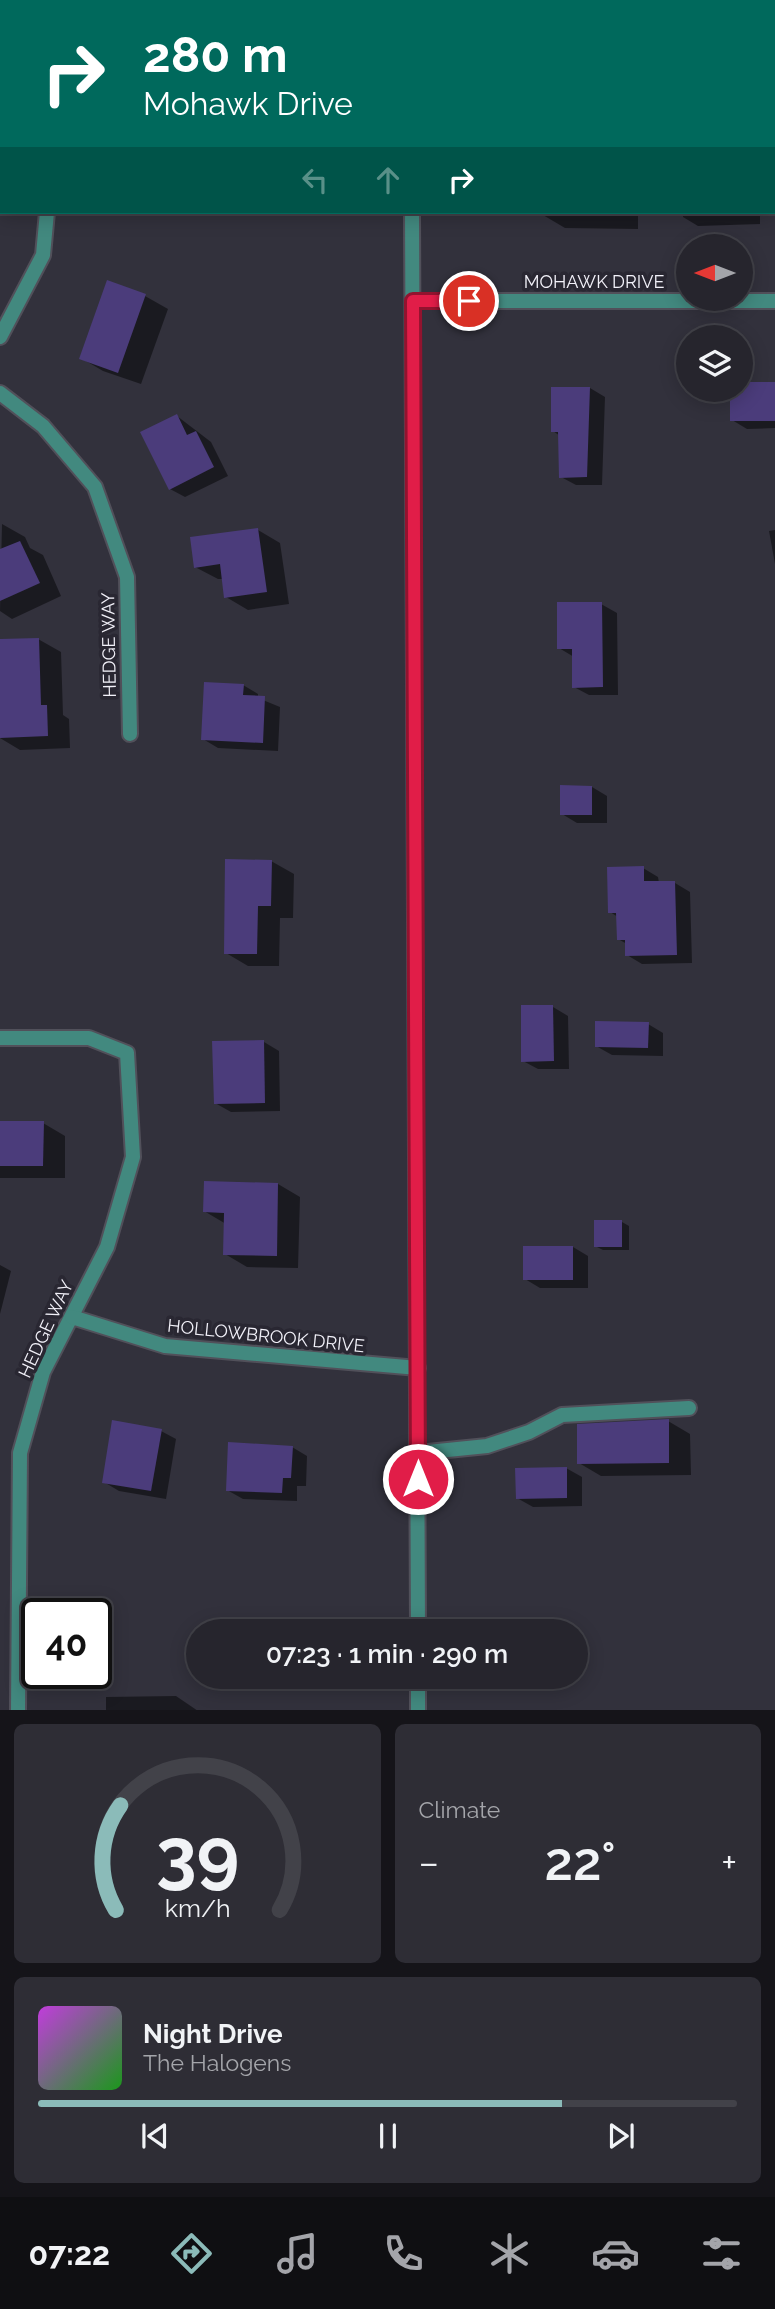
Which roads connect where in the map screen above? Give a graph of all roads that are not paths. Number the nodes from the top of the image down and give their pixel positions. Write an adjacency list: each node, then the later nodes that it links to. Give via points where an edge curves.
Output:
1 (47, 214): 5 (street, via 43,255)
2 (412, 214): 3 (street)
3 (413, 301): 4 (street, MOHAWK DRIVE); 10 (street)
4 (775, 301)
5 (0, 337)
6 (0, 393): 7 (street, HEDGE WAY, via 43,426 95,487 127,577)
7 (130, 734)
8 (0, 1038): 9 (street, HEDGE WAY, via 89,1038 127,1053 133,1157 107,1247)
9 (72, 1317): 10 (street, HOLLOWBROOK DRIVE, via 165,1346); 15 (street, HEDGE WAY, via 43,1372 20,1453)
10 (418, 1368): 12 (street)
11 (689, 1408): 12 (street, via 562,1415 487,1446)
12 (418, 1453): 13 (street)
13 (418, 1619)
14 (418, 1689): 16 (street)
15 (18, 1710)
16 (418, 1710)

